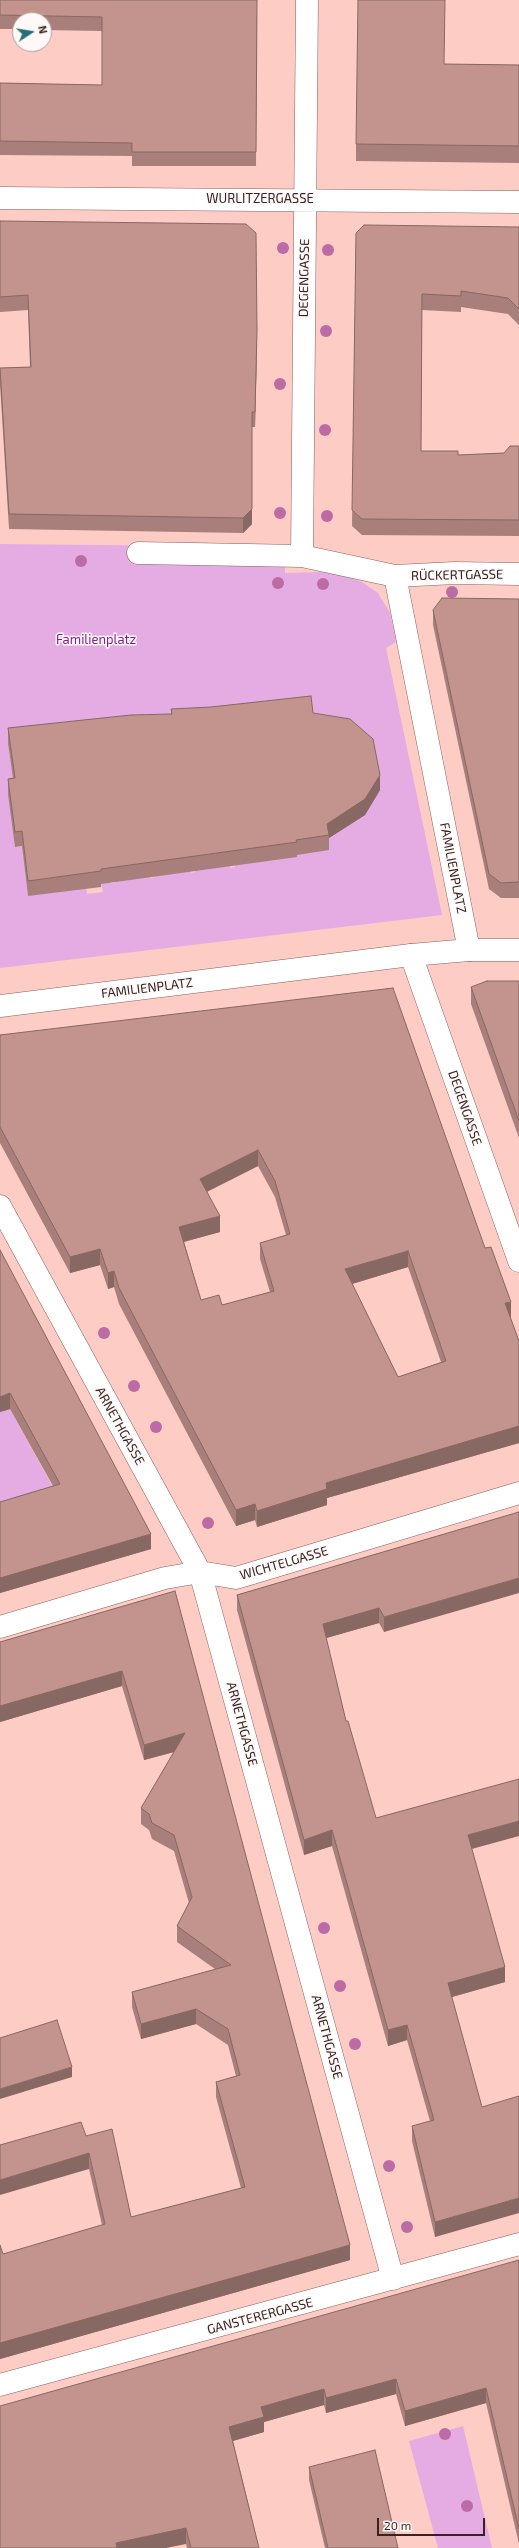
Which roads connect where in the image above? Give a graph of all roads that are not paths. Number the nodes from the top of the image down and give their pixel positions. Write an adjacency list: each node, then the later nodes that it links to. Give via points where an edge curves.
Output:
1 (307, 0): 3 (street, DEGENGASSE)
2 (0, 198): 3 (street, WURLITZERGASSE)
3 (305, 199): 4 (street, WURLITZERGASSE); 6 (street, DEGENGASSE)
4 (519, 202)
5 (138, 554): 6 (street)
6 (302, 556): 8 (street)
7 (519, 574): 8 (street, RÜCKERTGASSE, via 455,573)
8 (394, 576): 9 (street, FAMILIENPLATZ)
9 (469, 950): 10 (street); 11 (street, FAMILIENPLATZ)
10 (519, 950)
11 (411, 955): 12 (street, FAMILIENPLATZ); 14 (street, DEGENGASSE)
12 (0, 1006)
13 (0, 1206): 16 (street, ARNETHGASSE)
14 (519, 1261)
15 (519, 1493): 16 (street, WICHTELGASSE, via 236,1578)
16 (200, 1572): 17 (street, WICHTELGASSE, via 165,1578); 19 (street, ARNETHGASSE)
17 (0, 1627)
18 (519, 2244): 19 (street, GANSTERERGASSE)
19 (393, 2279): 20 (street, GANSTERERGASSE)
20 (0, 2385)

